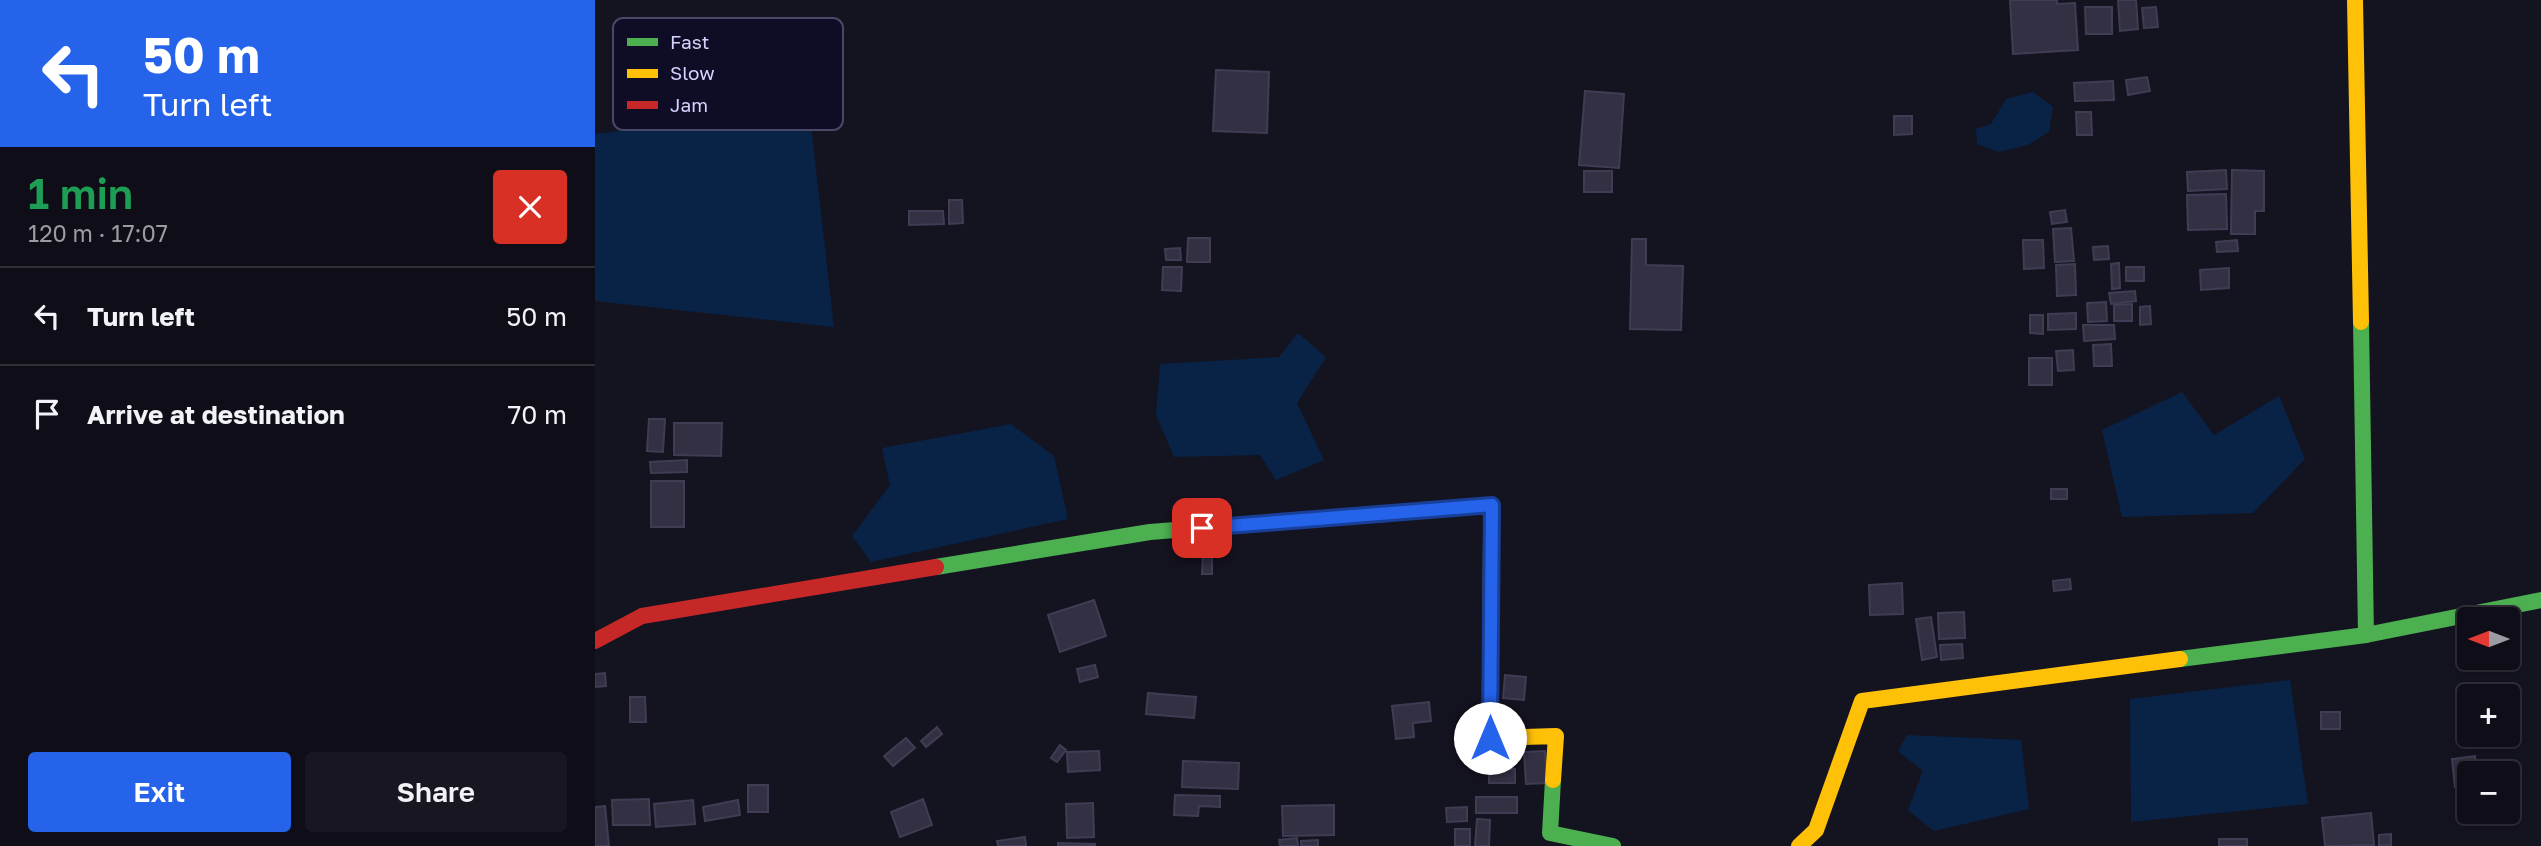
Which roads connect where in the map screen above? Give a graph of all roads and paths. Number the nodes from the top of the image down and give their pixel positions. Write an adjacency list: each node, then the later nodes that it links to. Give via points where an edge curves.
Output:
1 (2355, 0): 3 (street)
2 (2541, 600): 3 (street)
3 (2366, 635): 6 (street, via 1862,701 1816,830)
4 (595, 642): 5 (street, via 642,616 1150,532 1492,505 1490,738 1556,736 1551,833)
5 (1613, 846)
6 (1799, 846)

